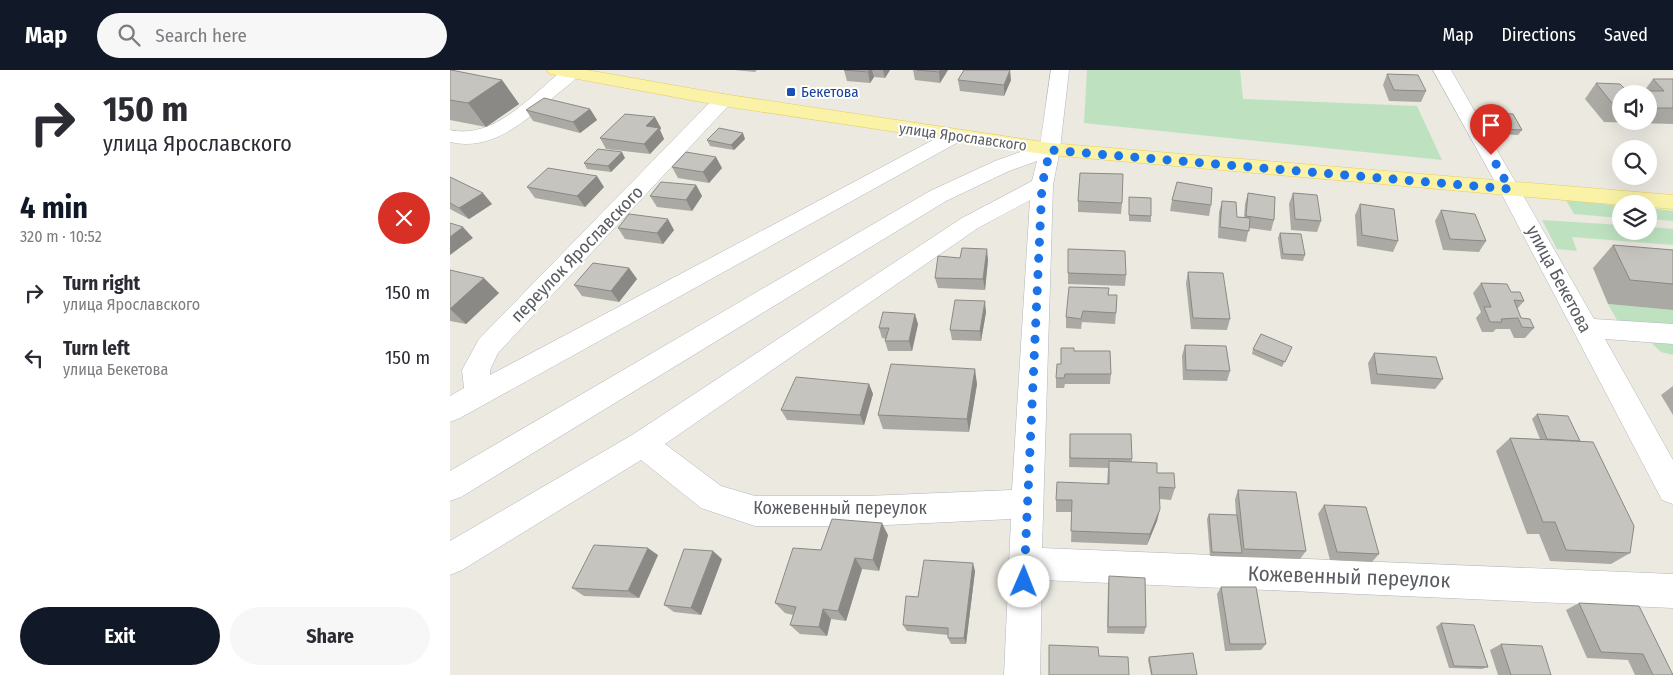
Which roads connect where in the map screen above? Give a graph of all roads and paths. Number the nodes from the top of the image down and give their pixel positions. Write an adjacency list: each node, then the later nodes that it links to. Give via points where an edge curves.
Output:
1 (1060, 70): 8 (street)
2 (1442, 70): 11 (street, улица Бекетова)
3 (563, 71): 4 (main road, улица Ярославского); 5 (street, via 521,113)
4 (723, 100): 7 (main road, улица Ярославского); 15 (street, переулок Ярославского, via 488,346 476,370)
5 (488, 134): 6 (street, via 460,138); 9 (street)
6 (450, 136)
7 (956, 136): 8 (main road, улица Ярославского); 15 (street)
8 (1050, 150): 10 (street); 11 (main road, улица Ярославского); 18 (street, via 1002,166 938,196)
9 (452, 158)
10 (1042, 185): 17 (street, via 970,224); 20 (street)
11 (1510, 189): 12 (main road, улица Ярославского); 13 (street, улица Бекетова)
12 (1673, 202)
13 (1585, 328): 14 (street); 19 (street, улица Бекетова)
14 (1673, 334)
15 (479, 394): 16 (street)
16 (450, 410)
17 (642, 444): 20 (street, Кожевенный переулок, via 712,498 756,511 866,511); 21 (street)
18 (450, 487)
19 (1673, 490)
20 (1027, 504): 22 (street)
21 (450, 559)
22 (1025, 563): 23 (street, Кожевенный переулок); 24 (street)
23 (1673, 591)
24 (1022, 675)

